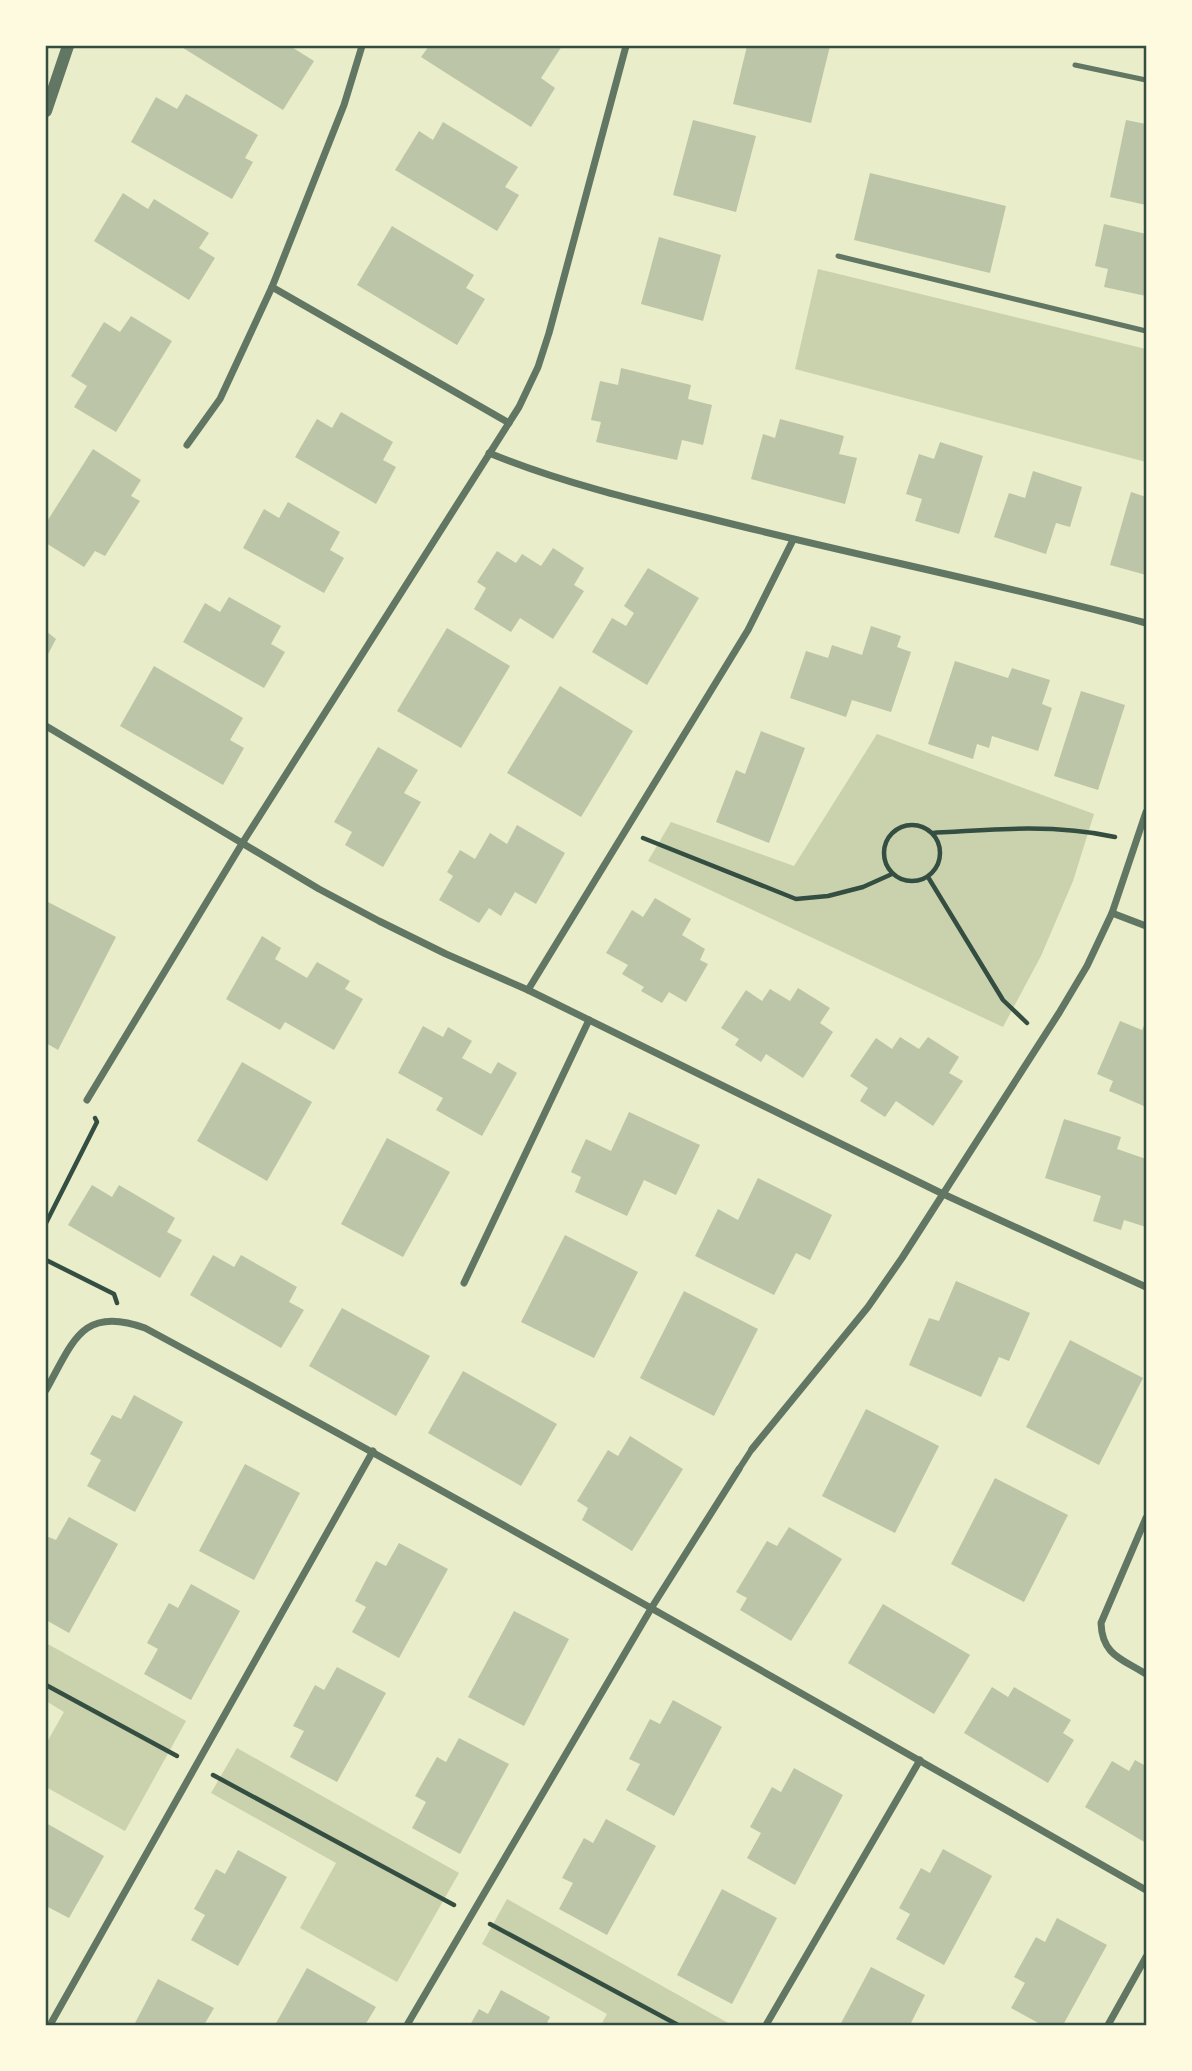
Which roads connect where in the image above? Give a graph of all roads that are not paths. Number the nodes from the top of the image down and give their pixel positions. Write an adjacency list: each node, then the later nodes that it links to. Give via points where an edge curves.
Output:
1 (68, 46): 6 (street)
2 (362, 46): 8 (street, via 344,105)
3 (626, 46): 10 (street, via 549,332 538,367)
4 (1075, 65): 5 (lane)
5 (1146, 80)
6 (46, 111)
7 (838, 256): 9 (lane)
8 (272, 287): 10 (street); 11 (street, via 220,399)
9 (1146, 331)
10 (509, 423): 12 (street)
11 (187, 445)
12 (489, 453): 13 (street, via 582,486); 19 (street)
13 (793, 540): 14 (street, via 1039,594); 22 (street, via 748,630)
14 (1146, 623)
15 (46, 726): 17 (street)
16 (46, 732): 17 (street)
17 (57, 734): 19 (street)
18 (1146, 812): 20 (street)
19 (243, 842): 22 (street, via 379,921); 24 (street)
20 (1112, 912): 21 (street); 25 (street, via 1087,966 1045,1036)
21 (1146, 926)
22 (528, 990): 23 (street)
23 (589, 1020): 25 (street); 26 (street)
24 (87, 1100)
25 (942, 1193): 27 (street); 29 (street, via 868,1307)
26 (464, 1283)
27 (1146, 1287)
28 (46, 1390): 30 (street, via 86,1327 122,1320 145,1328)
29 (752, 1448): 31 (street)
30 (373, 1451): 33 (street); 38 (street)
31 (739, 1469): 33 (street)
32 (1146, 1518): 34 (street, via 1101,1623 1101,1639 1112,1654)
33 (652, 1607): 35 (street); 39 (street)
34 (1146, 1674)
35 (920, 1760): 36 (street); 40 (street)
36 (1146, 1889)
37 (1146, 1957): 41 (street)
38 (50, 2025)
39 (407, 2025)
40 (766, 2025)
41 (1108, 2025)

